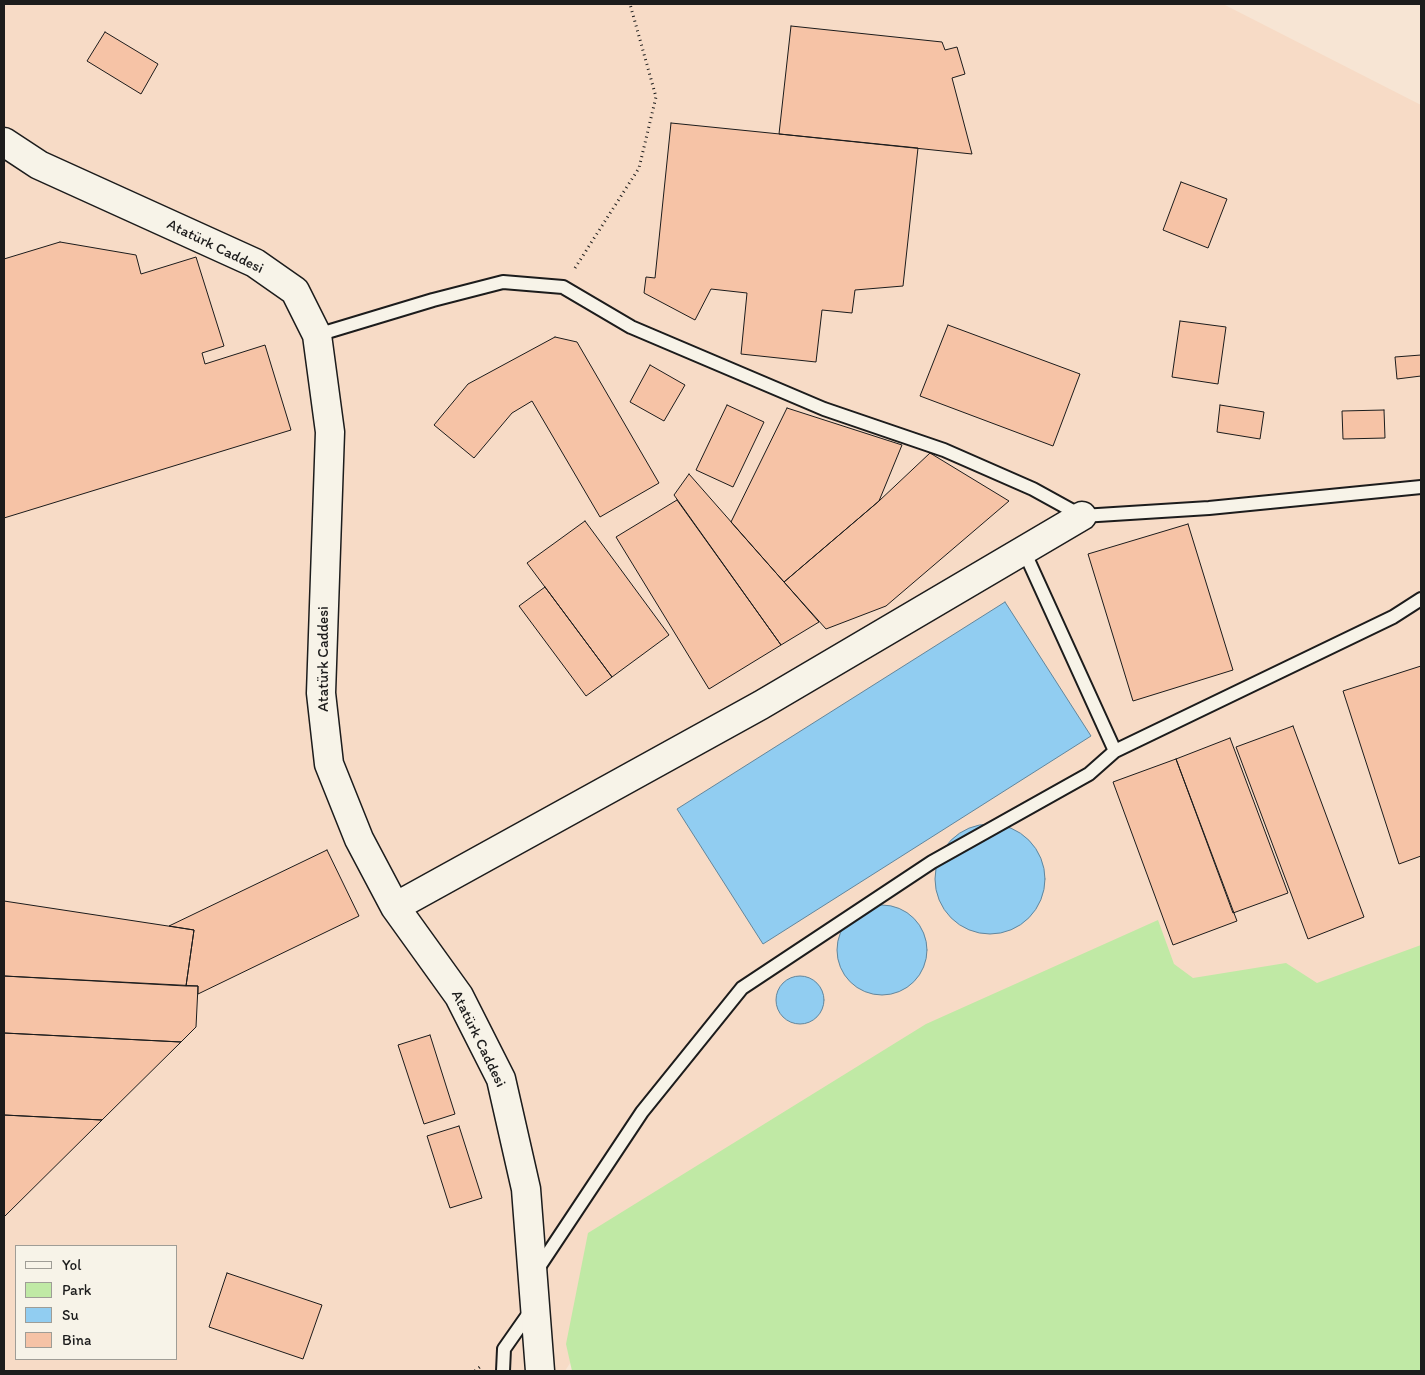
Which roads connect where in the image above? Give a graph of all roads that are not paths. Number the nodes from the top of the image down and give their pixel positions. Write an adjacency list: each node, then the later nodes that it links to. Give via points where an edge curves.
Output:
1 (4, 142): 2 (street, Atatürk Caddesi, via 39,165 254,263 294,291)
2 (317, 335): 4 (lane, via 503,282 563,287 631,327 824,409 953,454 1033,489); 8 (street, Atatürk Caddesi, via 330,432 321,692 329,764 359,839)
3 (1421, 487): 4 (lane, via 1209,508)
4 (1082, 516): 5 (street)
5 (1024, 551): 7 (lane); 8 (street, via 761,705)
6 (1421, 599): 7 (lane, via 1393,617)
7 (1115, 751): 9 (lane, via 1089,774 932,862 742,988 642,1112)
8 (395, 907): 9 (street, Atatürk Caddesi, via 459,996 501,1079 526,1189)
9 (532, 1276): 10 (street, Atatürk Caddesi)
10 (535, 1305): 11 (lane, via 504,1349); 12 (street, Atatürk Caddesi)
11 (503, 1371)
12 (540, 1371)

